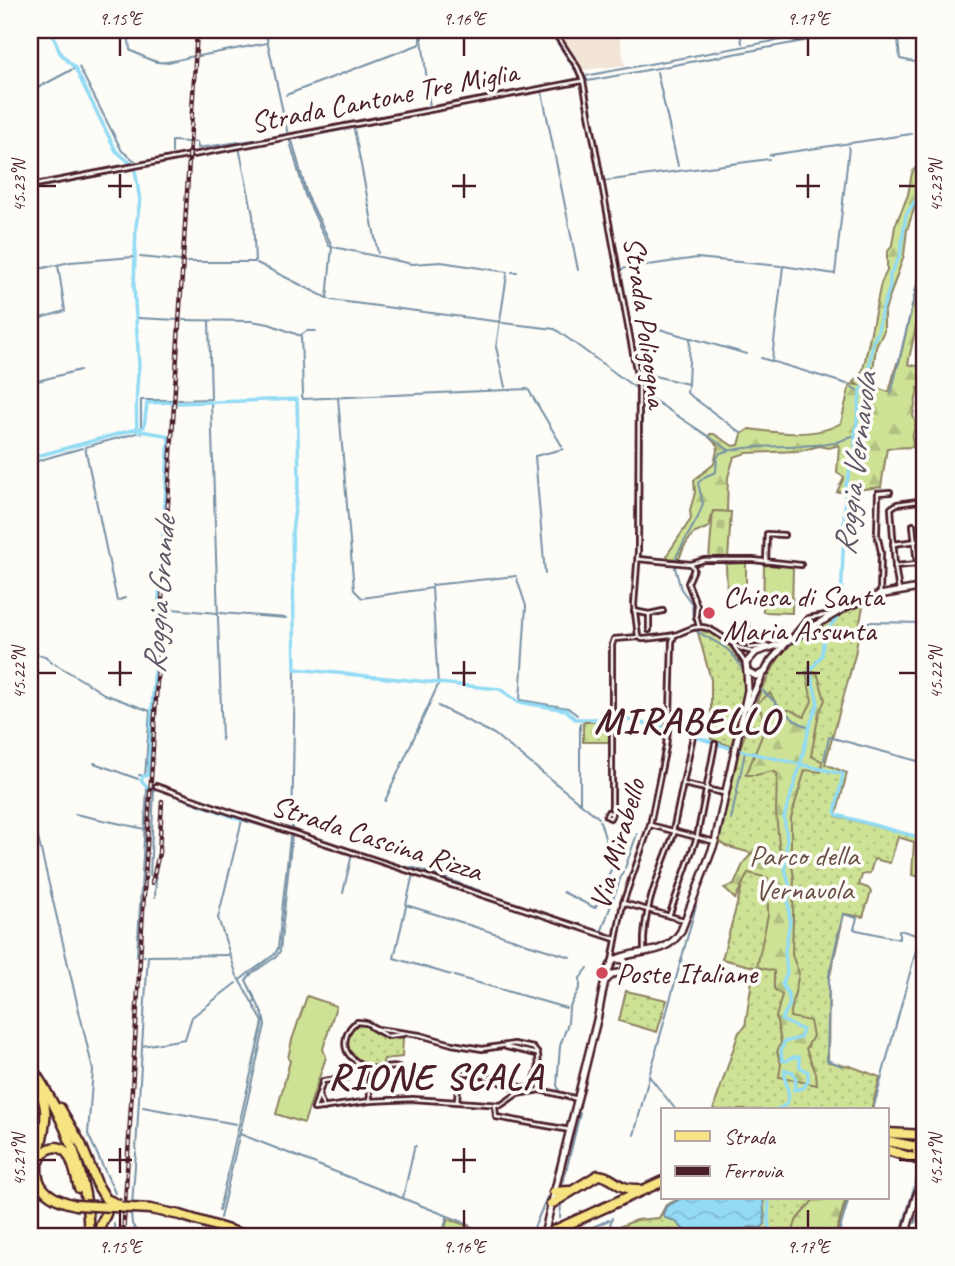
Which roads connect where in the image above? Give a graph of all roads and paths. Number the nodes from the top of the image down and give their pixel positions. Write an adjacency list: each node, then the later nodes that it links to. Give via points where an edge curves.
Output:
1 (553, 30): 6 (street, Strada Poligogna)
2 (794, 30): 4 (street, via 798,38)
3 (923, 30): 5 (street)
4 (817, 31)
5 (925, 56)
6 (583, 81): 7 (street, Strada Cantone Tre Miglia); 17 (street, Strada Poligogna, via 639,386)
7 (193, 155)
8 (187, 156): 9 (street)
9 (30, 186)
10 (890, 492): 26 (street, via 878,493)
11 (925, 500): 16 (street, via 893,506)
12 (913, 526): 15 (street)
13 (784, 535): 19 (street, via 767,534)
14 (925, 540): 15 (street)
15 (914, 542): 16 (street); 22 (street, via 916,564)
16 (893, 544): 22 (street)
17 (638, 559): 20 (street); 27 (street, Strada Poligogna)
18 (698, 561): 19 (street); 20 (street); 23 (street)
19 (766, 562): 21 (street)
20 (691, 564): 23 (street)
21 (801, 565)
22 (895, 566): 25 (street)
23 (694, 569): 31 (street, via 688,583)
24 (925, 587): 25 (street)
25 (899, 591): 26 (street)
26 (880, 595): 35 (street, via 842,609)
27 (634, 611): 29 (street); 34 (street, Strada Poligogna)
28 (663, 611): 29 (street)
29 (649, 614): 32 (street)
30 (747, 626): 37 (street, via 749,648)
31 (699, 627): 33 (street); 36 (street)
32 (649, 631)
33 (674, 636): 34 (street); 49 (street, Via Mirabello, via 669,729)
34 (639, 637): 48 (street, via 618,637 612,645)
35 (787, 641): 37 (street); 38 (street)
36 (734, 646): 37 (street); 39 (street)
37 (759, 650): 38 (street); 39 (street, via 749,657)
38 (770, 662): 40 (street)
39 (747, 668): 40 (street, via 755,676); 41 (street, via 748,690)
40 (763, 673): 41 (street)
41 (738, 734): 47 (street)
42 (693, 736): 44 (street)
43 (715, 744): 46 (street)
44 (683, 784): 46 (street); 50 (street)
45 (157, 786): 57 (street, Strada Cascina Rizza)
46 (706, 789): 47 (street); 51 (street)
47 (725, 793): 52 (street)
48 (612, 813)
49 (650, 825): 50 (street); 53 (street, Via Mirabello)
50 (674, 831): 51 (street); 54 (street)
51 (697, 837): 52 (street); 55 (street)
52 (715, 842): 56 (street)
53 (623, 903): 54 (street); 58 (street, Via Mirabello)
54 (648, 910): 55 (street); 59 (street)
55 (669, 916): 56 (street)
56 (685, 920): 59 (street, via 671,944)
57 (583, 928): 58 (street, Via Mirabello)
58 (615, 939): 61 (street, Via Mirabello)
59 (644, 954): 60 (street)
60 (636, 955): 61 (street); 62 (street)
61 (615, 961): 62 (street); 63 (street); 64 (street, Via Mirabello)
62 (626, 963): 63 (street, via 624,972)
63 (615, 973): 64 (street)
64 (606, 980): 78 (street, Via Mirabello)
65 (30, 1065): 73 (highway)
66 (398, 1067): 67 (street)
67 (369, 1069): 68 (street, via 346,1048 352,1024 362,1022 377,1029 482,1049 503,1046 538,1054); 79 (street)
68 (539, 1069): 74 (street); 75 (street)
69 (30, 1074): 72 (highway)
70 (346, 1078): 77 (street, via 323,1082)
71 (499, 1081): 74 (street); 76 (street); 80 (street, via 459,1072)
72 (36, 1084): 90 (highway, via 46,1112); 95 (highway, via 58,1120)
73 (46, 1089): 101 (highway, bridge, via 72,1126 106,1199); 105 (highway, via 82,1177)
74 (531, 1090): 75 (street); 76 (street)
75 (540, 1090): 78 (street)
76 (524, 1092): 81 (street)
77 (318, 1093): 82 (street); 82 (street, via 314,1109)
78 (578, 1099): 83 (street, Via Mirabello)
79 (370, 1101): 80 (street); 82 (street)
80 (457, 1101): 81 (street)
81 (495, 1105): 83 (street, via 496,1117)
82 (324, 1108)
83 (570, 1130): 91 (street, Via Mirabello)
84 (888, 1133): 85 (highway)
85 (925, 1135): 89 (main road, via 916,1146)
86 (888, 1141): 87 (highway)
87 (912, 1146)
88 (888, 1150): 89 (highway)
89 (922, 1161): 92 (street)
90 (38, 1171): 95 (highway, via 44,1152 60,1148 70,1157); 101 (highway, bridge, via 46,1193 57,1200)
91 (556, 1181): 97 (street, Via Mirabello); 98 (highway)
92 (924, 1181): 108 (street)
93 (661, 1182): 96 (highway)
94 (615, 1184): 96 (highway); 98 (highway, via 598,1175); 100 (highway, via 613,1199)
95 (79, 1188): 105 (highway)
96 (645, 1189): 100 (highway)
97 (554, 1192): 98 (highway); 99 (street, Via Mirabello)
98 (567, 1193): 99 (highway)
99 (551, 1205): 107 (street, Via Mirabello, bridge)
100 (605, 1207): 107 (highway)
101 (152, 1210): 105 (highway, bridge, via 114,1209); 106 (highway)
102 (30, 1219): 104 (street)
103 (925, 1229): 109 (street)
104 (35, 1236)
105 (89, 1236)
106 (248, 1236)
107 (543, 1236)
108 (905, 1236)
109 (916, 1236)

